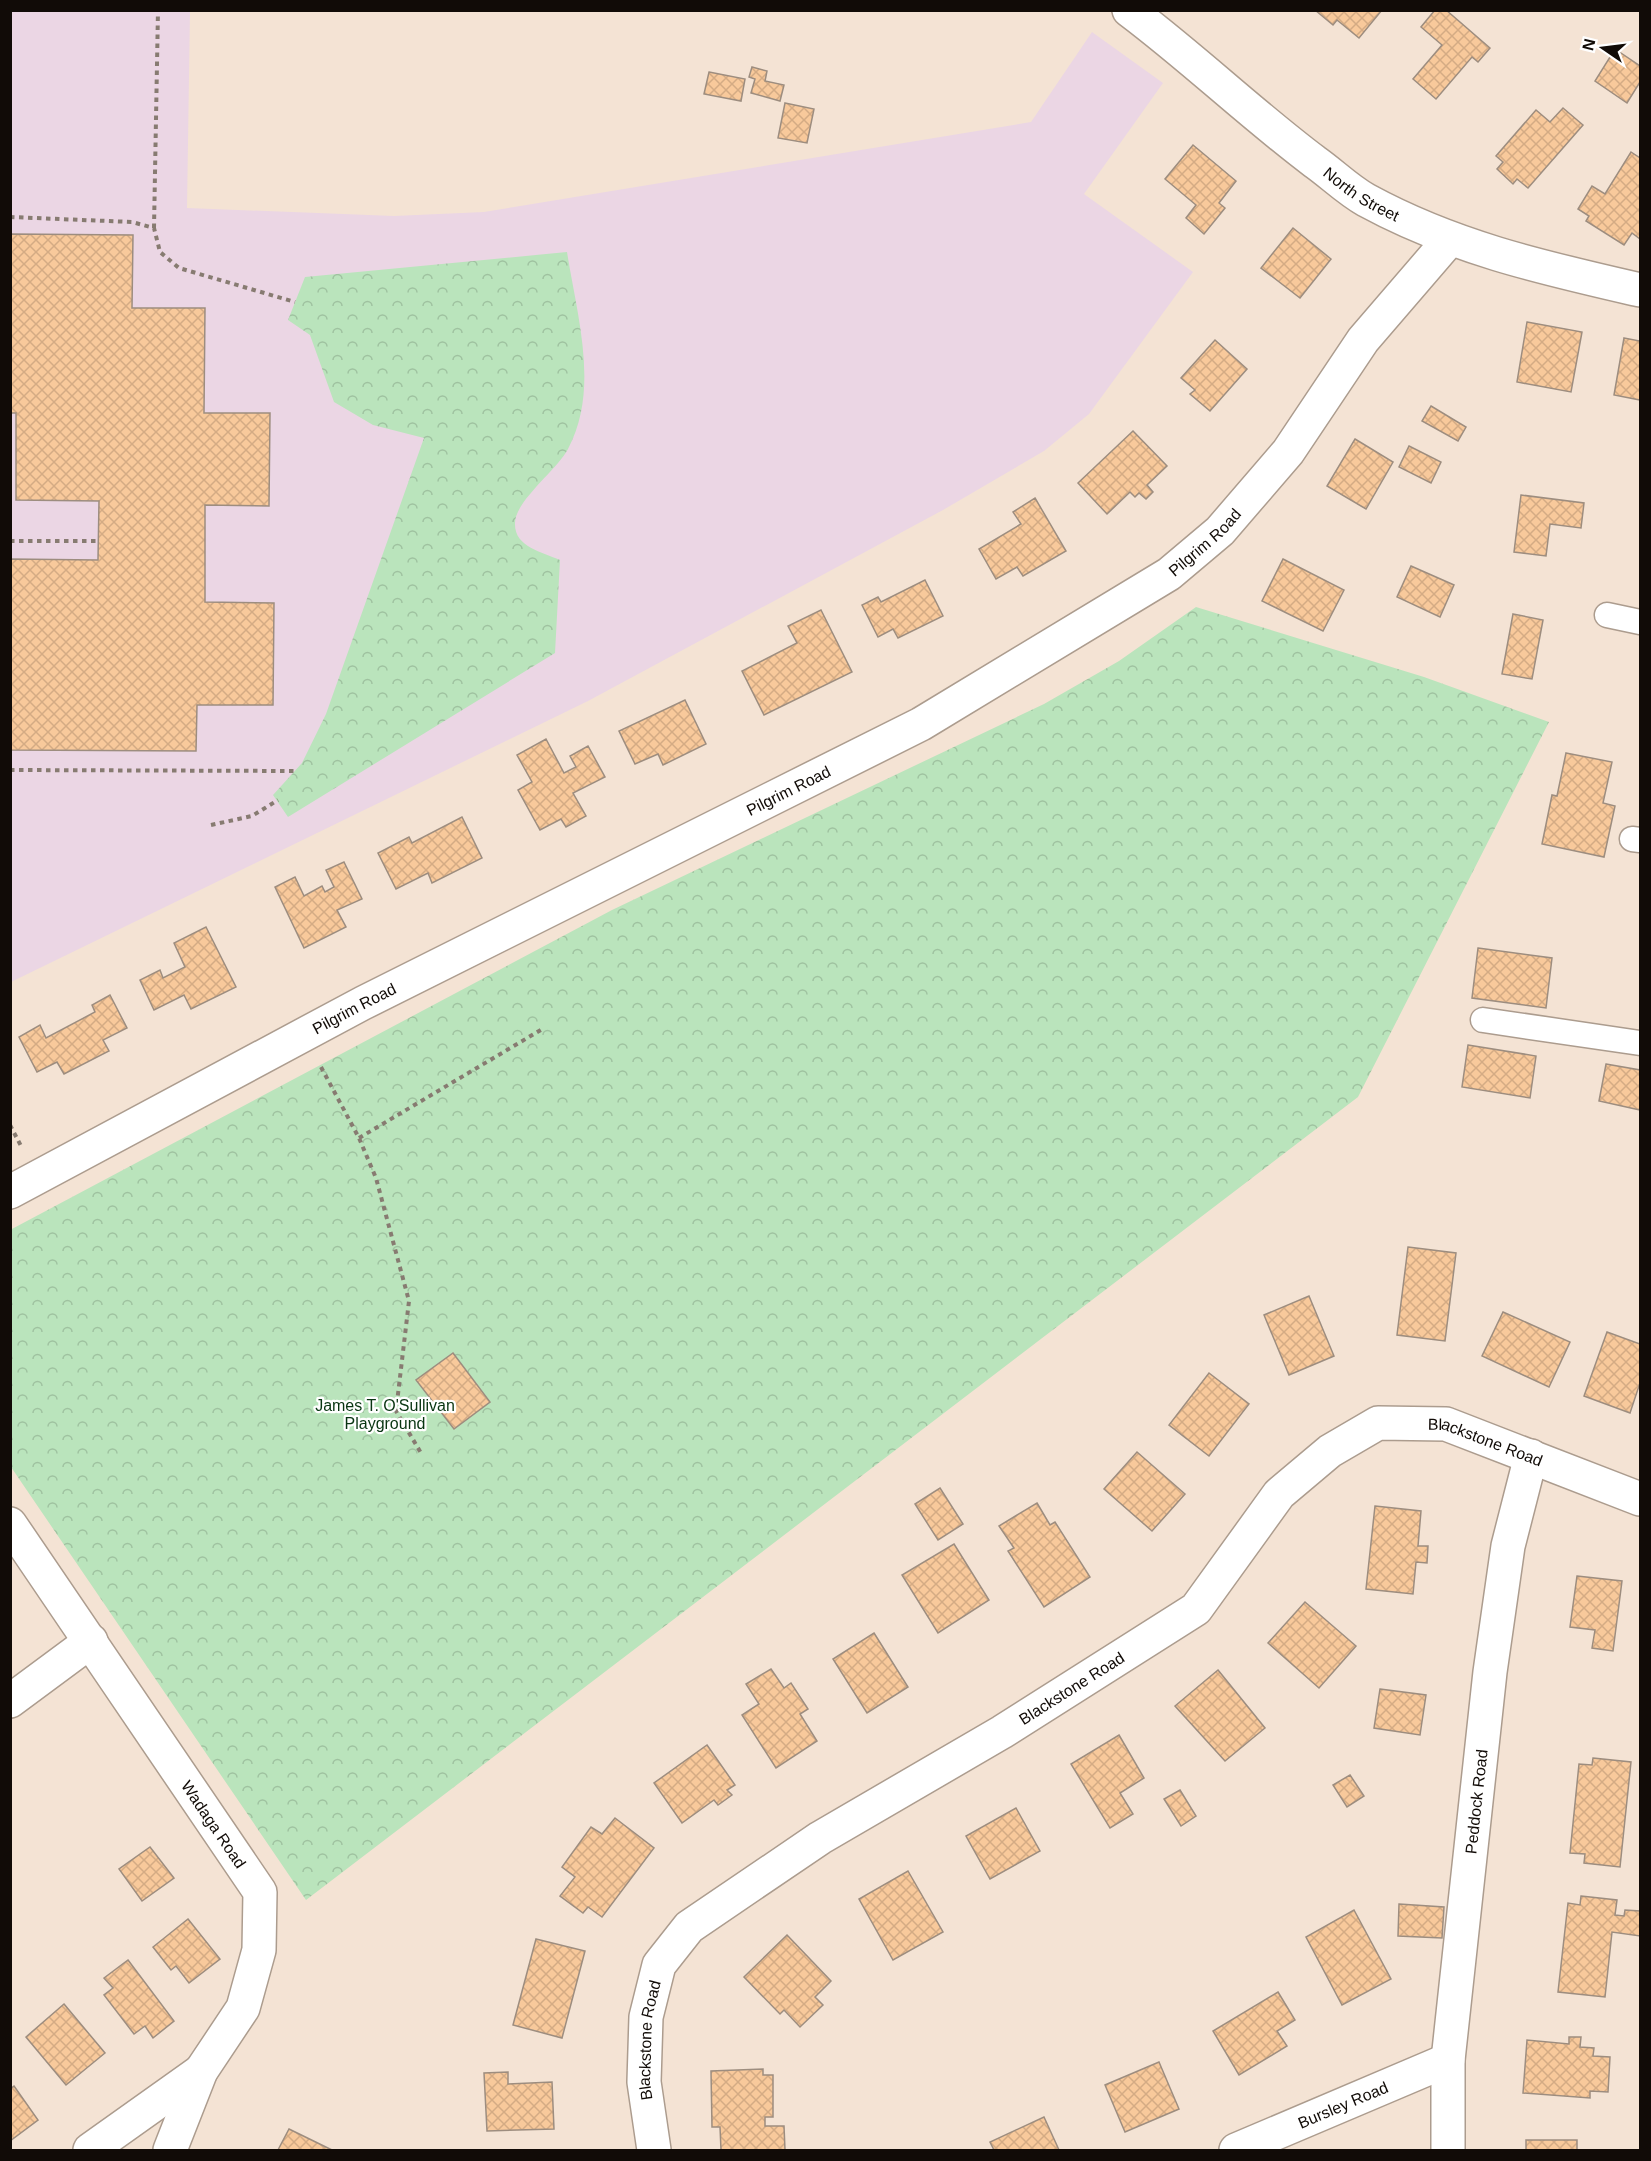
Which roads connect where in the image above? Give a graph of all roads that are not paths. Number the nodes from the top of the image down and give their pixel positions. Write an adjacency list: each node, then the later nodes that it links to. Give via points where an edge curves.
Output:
1 (1129, 10): 2 (street, North Street, via 1273,131 1364,199)
2 (1449, 240): 3 (street, North Street, via 1525,264); 8 (street, Pilgrim Road, via 1363,340 1280,461 1220,531 1169,574 921,724 304,1035)
3 (1641, 290)
4 (1607, 615): 5 (lane)
5 (1641, 621)
6 (1483, 1020): 7 (lane)
7 (1641, 1043)
8 (10, 1192)
9 (1531, 1456): 10 (street, Blackstone Road); 14 (street, Peddock Road, via 1508,1546); 18 (street, Blackstone Road, via 1446,1424 1378,1423 1330,1451 1279,1494 1196,1609 1002,1732 820,1838 689,1927 660,1965 646,2017 644,2082)
10 (1641, 1499)
11 (10, 1524): 12 (street, Wadaga Road)
12 (91, 1641): 13 (street); 15 (street, Wadaga Road, via 260,1892 259,1950 243,2008)
13 (10, 1701)
14 (1448, 2060): 19 (street, Bursley Road); 20 (street, Peddock Road)
15 (201, 2071): 16 (street); 17 (street, Wadaga Road)
16 (90, 2151)
17 (170, 2151)
18 (654, 2151)
19 (1236, 2151)
20 (1448, 2151)

